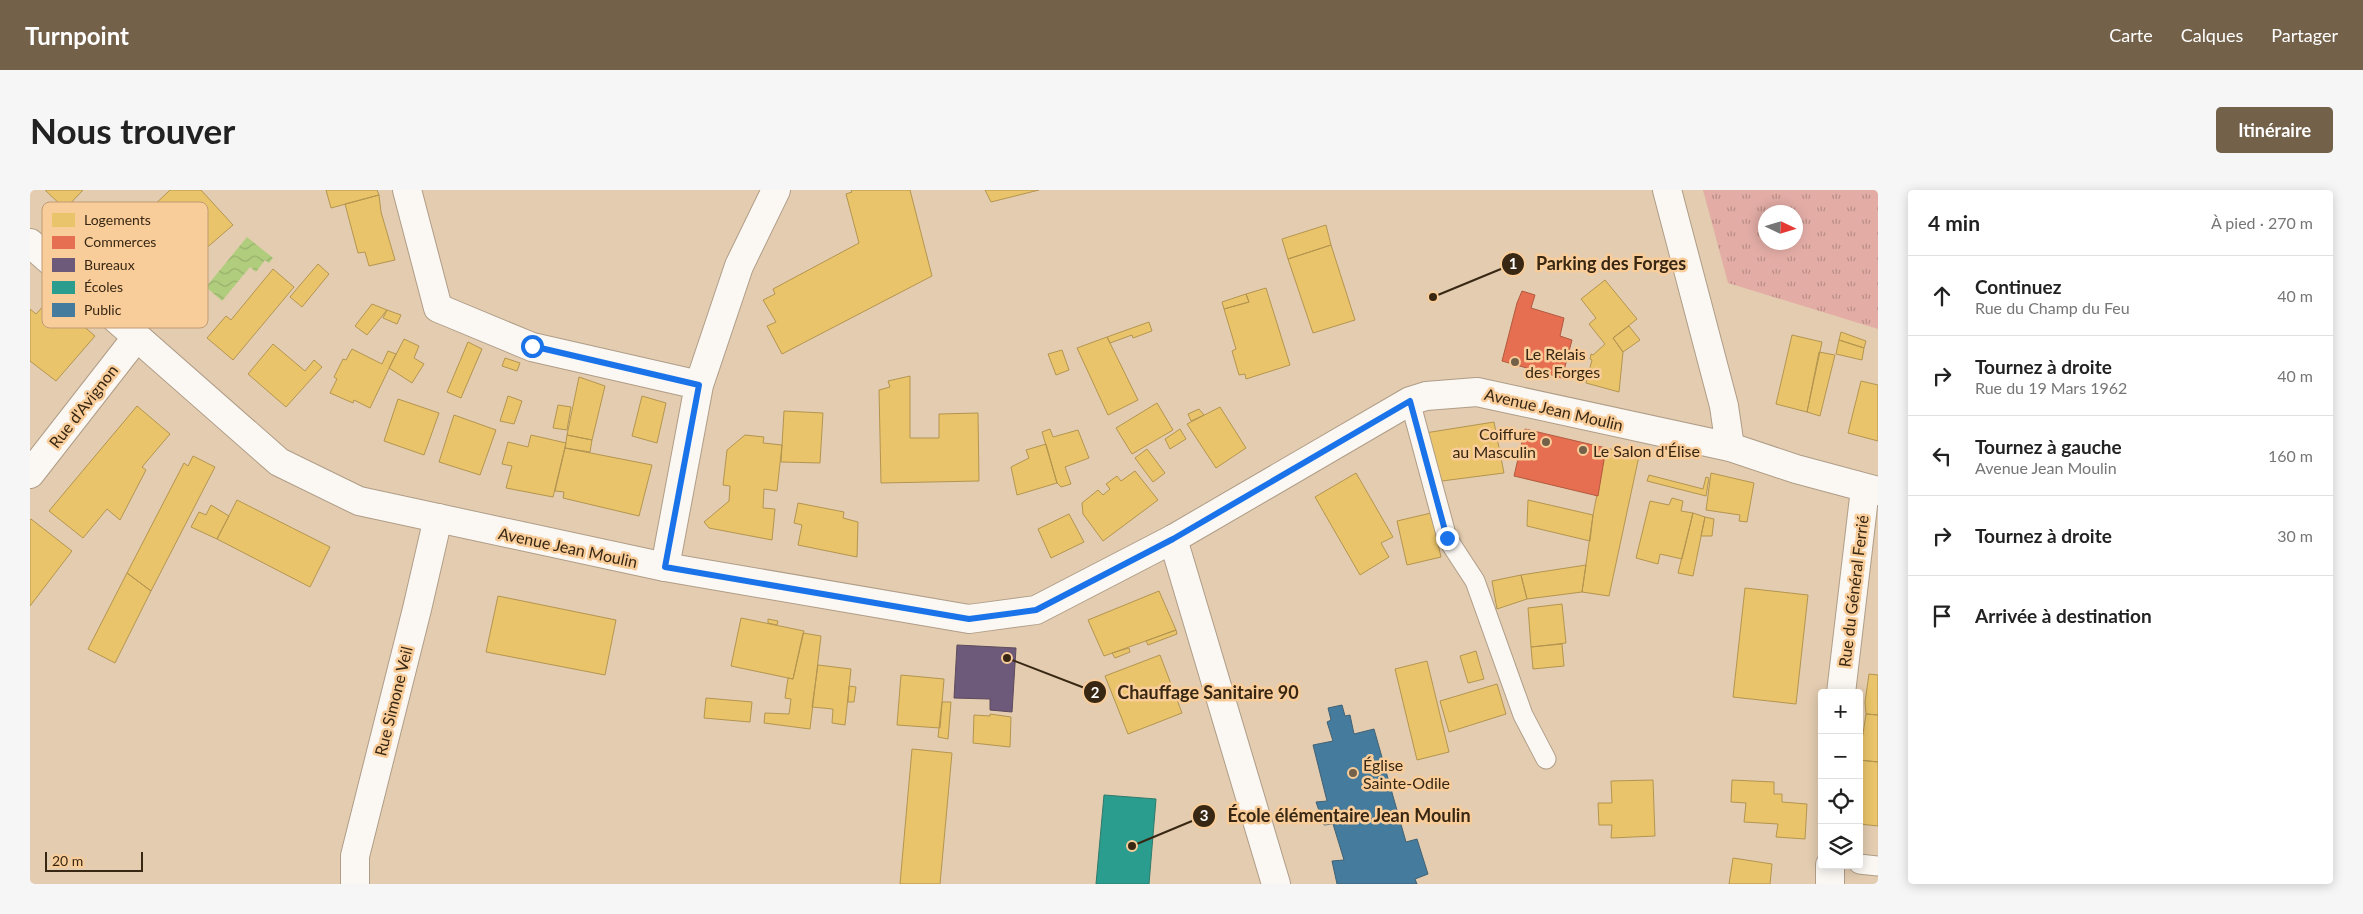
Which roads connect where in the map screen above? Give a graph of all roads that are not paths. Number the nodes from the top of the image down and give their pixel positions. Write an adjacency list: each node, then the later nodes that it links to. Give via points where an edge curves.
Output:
1 (407, 190): 8 (street, via 438,308 532,346)
2 (776, 190): 8 (street, via 739,266)
3 (1667, 190): 10 (street, via 1724,406)
4 (30, 243): 5 (street, Avenue Jean Moulin)
5 (42, 254)
6 (125, 328): 7 (street, Avenue Jean Moulin)
7 (136, 338): 11 (street, Rue d'Avignon); 13 (street, Avenue Jean Moulin, via 279,462 359,502)
8 (699, 385): 15 (street)
9 (1410, 401): 10 (street, Avenue Jean Moulin, via 1426,396 1477,392); 14 (street, Avenue Jean Moulin); 17 (lane, via 1447,538 1475,581 1523,715)
10 (1730, 447): 12 (street, Avenue Jean Moulin)
11 (30, 474)
12 (1872, 490): 16 (street, Rue du Général Ferrié)
13 (438, 518): 15 (street, Avenue Jean Moulin); 21 (street, Rue Simone Veil, via 355,856)
14 (1173, 539): 15 (street, Avenue Jean Moulin, via 1036,610 969,619); 22 (street)
15 (665, 567)
16 (1842, 689)
17 (1546, 759)
18 (1863, 864): 19 (lane)
19 (1878, 866)
20 (1830, 869): 23 (street)
21 (355, 884)
22 (1276, 884)
23 (1830, 884)

